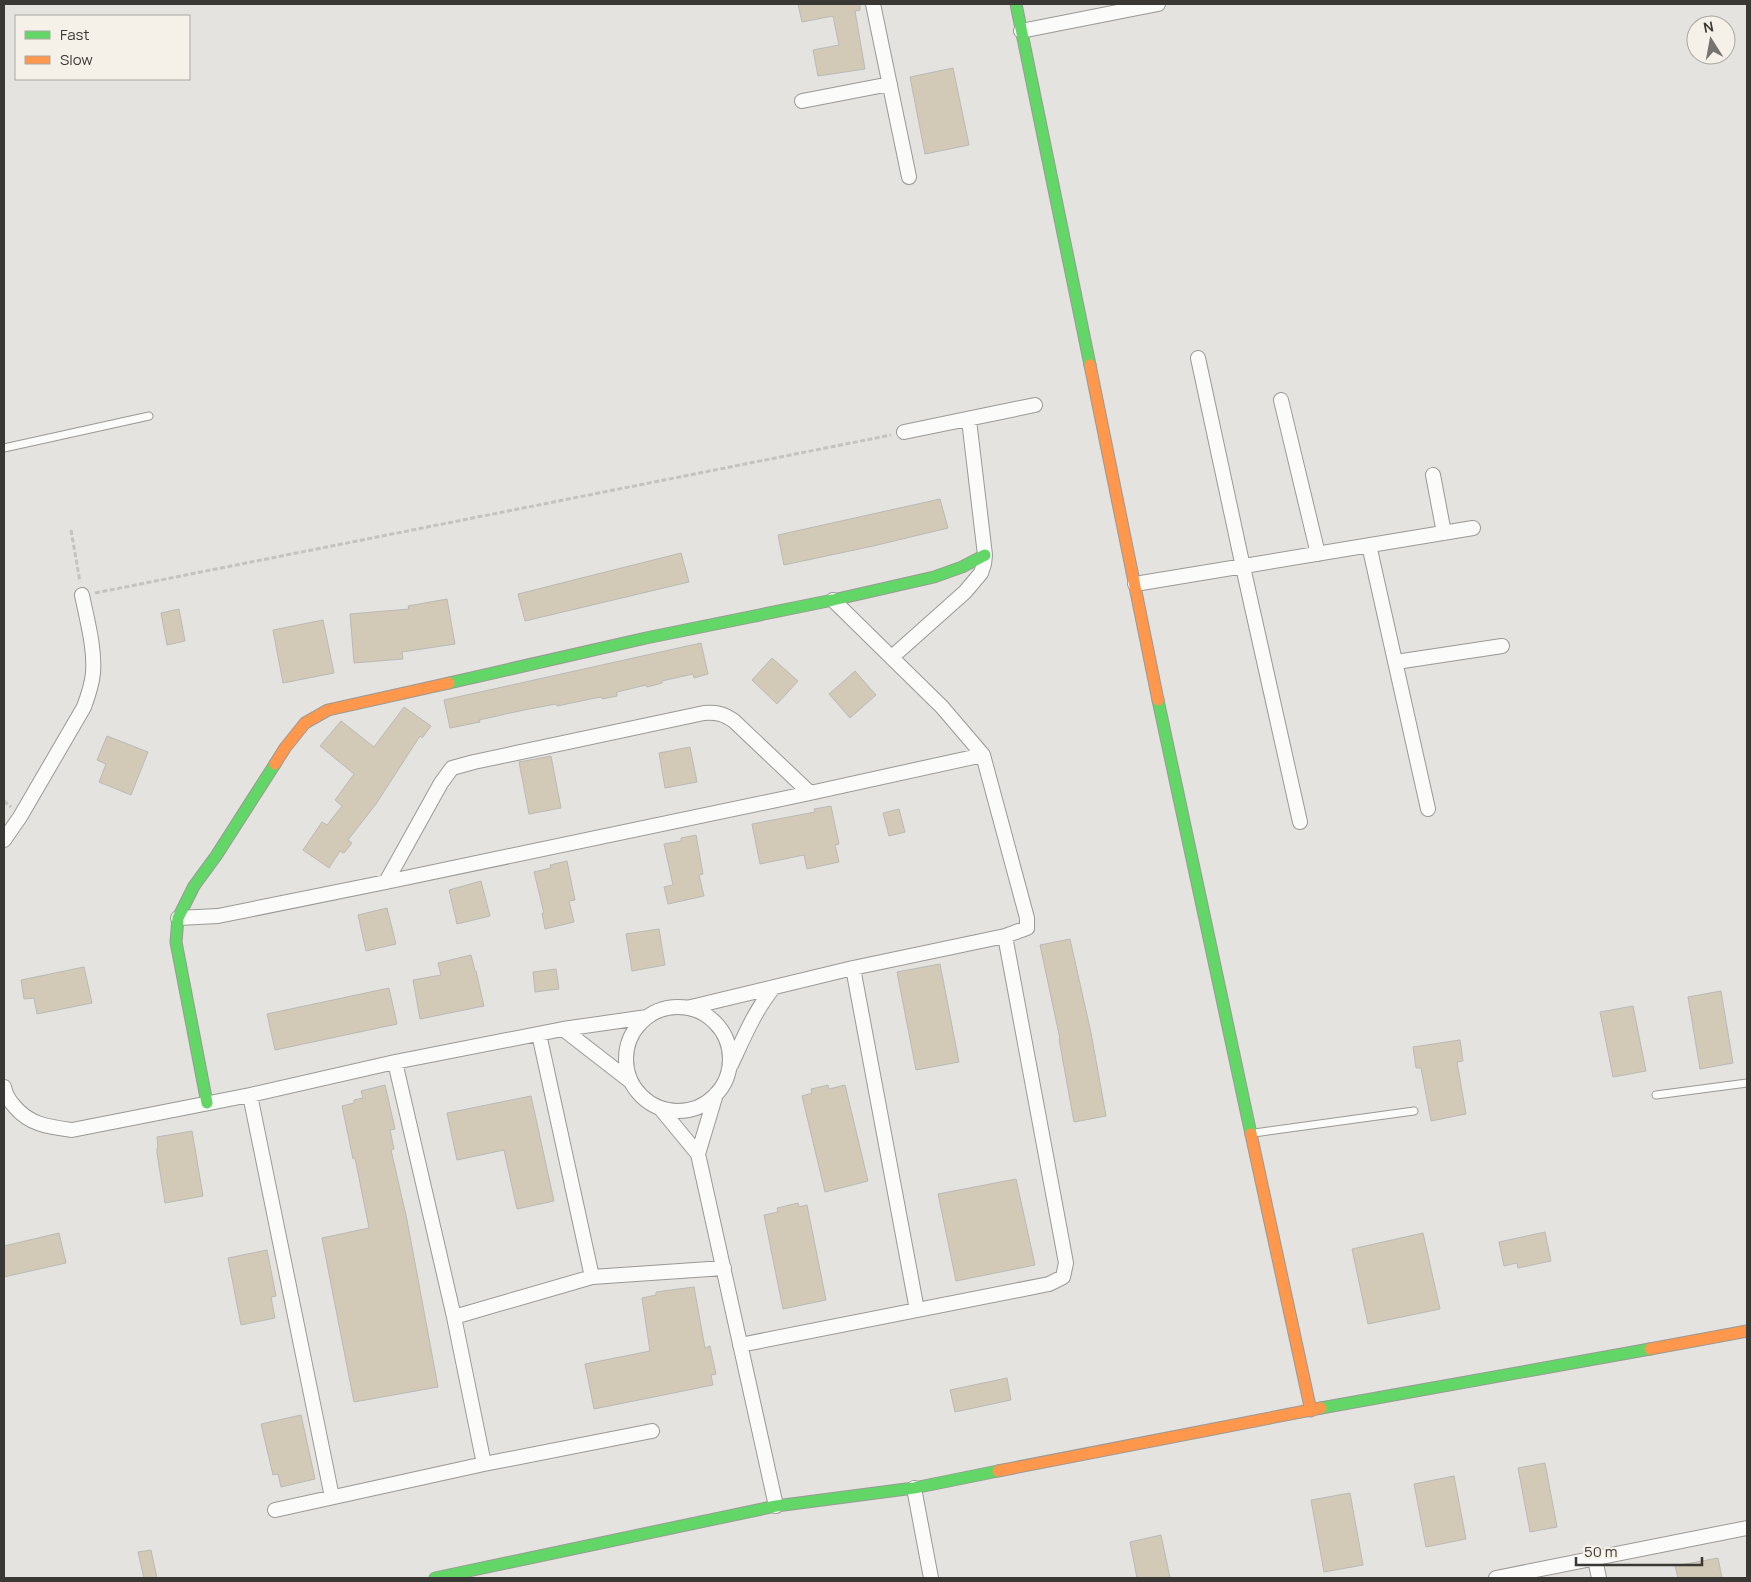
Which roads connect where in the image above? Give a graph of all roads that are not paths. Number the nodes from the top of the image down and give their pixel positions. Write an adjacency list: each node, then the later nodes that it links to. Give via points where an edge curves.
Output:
1 (873, 4): 5 (street)
2 (1016, 4): 4 (street)
3 (1158, 4): 4 (street)
4 (1021, 31): 22 (street)
5 (890, 84): 6 (street); 7 (street)
6 (802, 101)
7 (909, 177)
8 (1198, 358): 21 (street)
9 (1281, 400): 19 (street)
10 (1035, 406): 12 (street)
11 (149, 416): 14 (lane)
12 (969, 420): 13 (street); 20 (street)
13 (904, 432)
14 (4, 448)
15 (1433, 475): 17 (street)
16 (1473, 528): 17 (street)
17 (1444, 533): 18 (street)
18 (1369, 545): 19 (street); 27 (street)
19 (1318, 554): 21 (street)
20 (985, 555): 24 (street, via 934,577); 26 (street, via 974,582)
21 (1242, 567): 22 (street); 31 (street)
22 (1135, 584): 53 (street)
23 (82, 595): 32 (street, via 94,658 90,691 84,707)
24 (833, 600): 26 (street); 34 (street, via 646,638 322,713 305,723 285,748 194,886)
25 (1502, 646): 27 (street)
26 (892, 657): 28 (street)
27 (1396, 662): 30 (street)
28 (984, 755): 29 (street); 35 (street, via 1028,923 1027,928)
29 (810, 793): 33 (street); 33 (street, via 725,714 695,715 452,768)
30 (1428, 809)
31 (1300, 822)
32 (4, 840)
33 (386, 882): 34 (street, via 218,916)
34 (178, 918): 50 (street, via 176,942)
35 (1005, 936): 36 (street); 57 (street, via 1066,1263 1063,1277 1049,1284)
36 (853, 968): 37 (street); 57 (street)
37 (774, 987): 38 (street); 43 (street, via 761,1003)
38 (687, 1008): 39 (street, via 659,1010); 43 (street, via 706,1016 721,1030 730,1056)
39 (647, 1017): 40 (street); 44 (street, via 634,1030 627,1047 626,1070)
40 (562, 1029): 41 (street); 44 (street)
41 (539, 1034): 42 (street); 56 (street)
42 (395, 1062): 48 (street); 58 (street)
43 (729, 1070): 47 (street)
44 (630, 1081): 51 (street, via 643,1097)
45 (1747, 1083): 49 (lane)
46 (4, 1087): 50 (street, via 6,1096 22,1116 42,1126 72,1130)
47 (716, 1094): 51 (street, via 690,1110); 54 (street)
48 (250, 1095): 50 (street); 65 (street)
49 (1656, 1095)
50 (207, 1104)
51 (660, 1108): 54 (street)
52 (1414, 1111): 53 (lane)
53 (1251, 1133): 61 (street)
54 (698, 1154): 55 (street)
55 (724, 1268): 56 (street); 60 (street)
56 (592, 1278): 58 (street)
57 (917, 1310): 60 (street)
58 (454, 1317): 63 (street)
59 (1747, 1331): 61 (street)
60 (740, 1345): 66 (street)
61 (1311, 1411): 64 (street)
62 (652, 1431): 63 (street)
63 (484, 1464): 65 (street)
64 (914, 1488): 66 (street); 71 (street)
65 (332, 1497): 67 (street)
66 (776, 1506): 70 (street)
67 (275, 1510)
68 (1747, 1528): 69 (street)
69 (1595, 1559): 72 (street); 73 (street)
70 (436, 1578)
71 (931, 1578)
72 (1496, 1578)
73 (1599, 1578)

